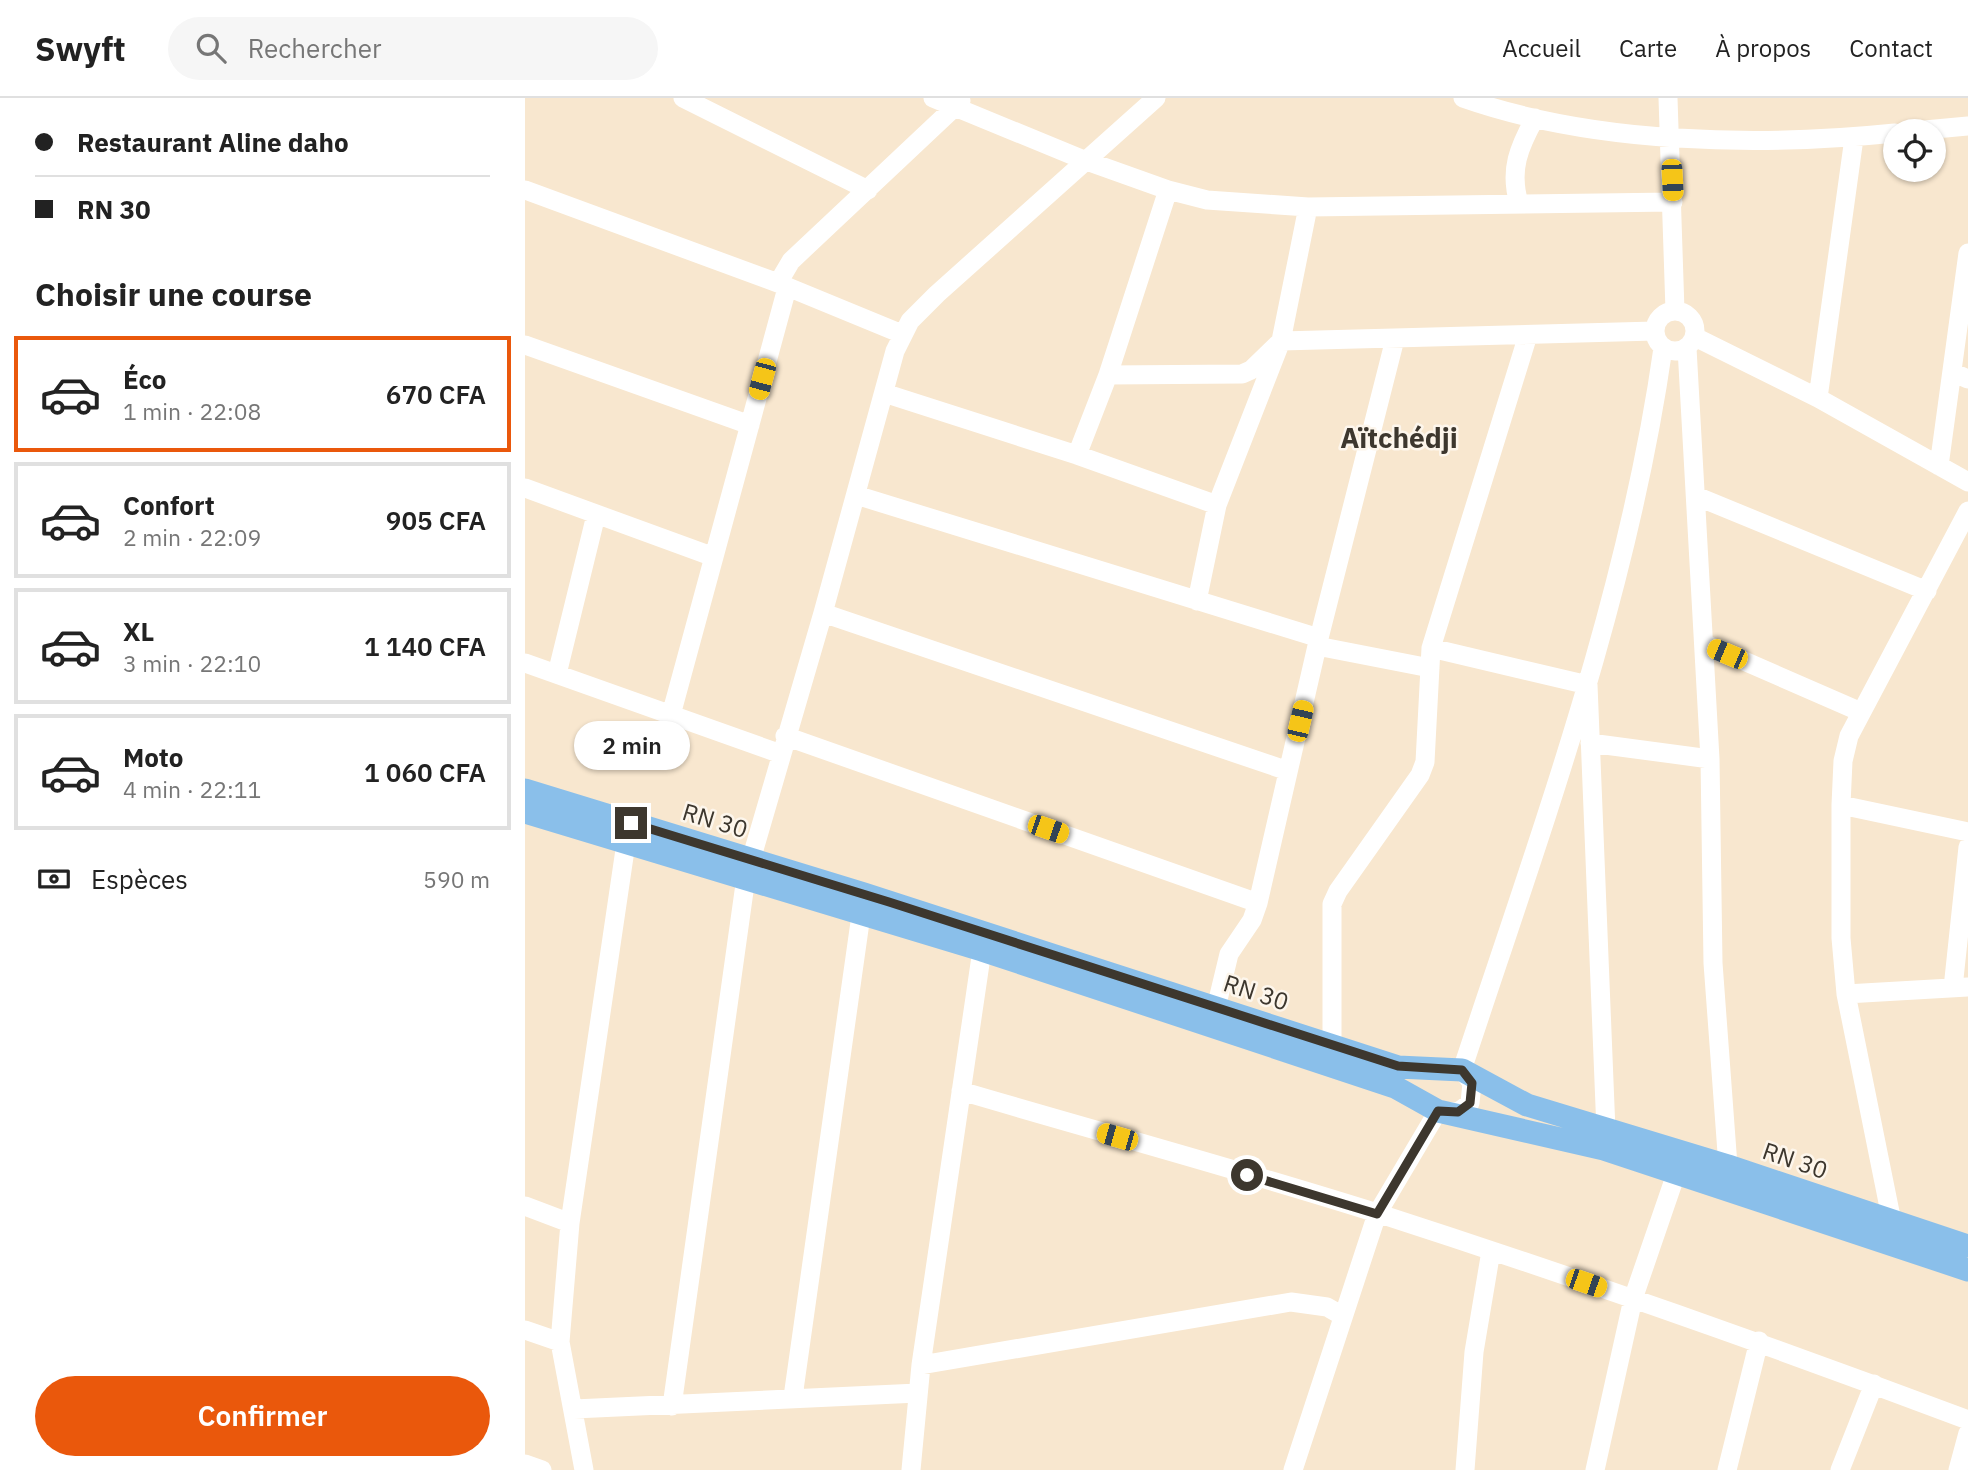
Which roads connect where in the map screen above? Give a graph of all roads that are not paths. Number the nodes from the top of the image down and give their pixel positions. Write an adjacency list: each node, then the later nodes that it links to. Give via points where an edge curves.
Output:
1 (683, 98): 15 (street)
2 (933, 98): 6 (street)
3 (1156, 98): 13 (street)
4 (1463, 98): 7 (street)
5 (1668, 98): 11 (street)
6 (959, 103): 13 (street); 15 (street)
7 (1535, 118): 11 (street); 18 (street, via 1515,160)
8 (1968, 126): 9 (street)
9 (1946, 128)
10 (1883, 134): 12 (street)
11 (1669, 136): 12 (street, via 1776,141); 17 (street)
12 (1854, 138): 33 (street)
13 (1084, 160): 16 (street); 23 (street, via 937,294)
14 (525, 190): 21 (street)
15 (868, 190): 21 (street, via 791,261)
16 (1168, 190): 19 (street, via 1229,203); 30 (street)
17 (1673, 202): 18 (street); 22 (street)
18 (1519, 203): 19 (street)
19 (1308, 207): 27 (street)
20 (1968, 253): 31 (street)
21 (783, 286): 23 (street); 34 (street)
22 (1675, 311): 26 (street, via 1663,315); 28 (street, via 1692,319)
23 (902, 334): 32 (street)
24 (1528, 335): 25 (street); 26 (street); 50 (street)
25 (1395, 339): 27 (street); 48 (street)
26 (1659, 339): 28 (street, via 1675,351); 53 (street, via 1649,442)
27 (1281, 341): 30 (street, via 1242,374); 41 (street)
28 (1691, 342): 33 (street); 40 (street)
29 (525, 345): 34 (street)
30 (1108, 375): 35 (street)
31 (1960, 375): 36 (street)
32 (884, 393): 35 (street); 39 (street)
33 (1818, 398): 36 (street)
34 (750, 425): 44 (street)
35 (1077, 455): 41 (street)
36 (1939, 466): 37 (street)
37 (1968, 482)
38 (525, 488): 43 (street)
39 (856, 495): 46 (street); 47 (street)
40 (1696, 496): 45 (street); 49 (street)
41 (1217, 505): 46 (street)
42 (1968, 510): 45 (street)
43 (596, 515): 44 (street); 52 (street)
44 (714, 557): 55 (street)
45 (1927, 591): 54 (street)
46 (1197, 601): 48 (street)
47 (823, 613): 57 (street); 59 (street)
48 (1318, 642): 50 (street); 59 (street)
49 (1705, 644): 54 (street); 58 (street)
50 (1430, 658): 53 (street); 73 (street, via 1428,725 1420,775 1332,904)
51 (525, 663): 52 (street)
52 (557, 674): 55 (street)
53 (1588, 685): 56 (street); 74 (street)
54 (1861, 712): 61 (street, via 1843,761)
55 (671, 715): 57 (street)
56 (1590, 743): 58 (street); 77 (street)
57 (783, 745): 66 (street); 67 (street)
58 (1710, 759): 78 (street, via 1713,963)
59 (1288, 771): 67 (street)
60 (525, 790): 66 (main road, RN 30 / RN 30)
61 (1841, 805): 63 (street); 71 (street, via 1841,938)
62 (525, 812): 64 (main road, RN 30)
63 (1968, 832)
64 (626, 844): 66 (main road, RN 30); 83 (street)
65 (1968, 847): 70 (street)
66 (749, 868): 68 (main road, RN 30); 72 (main road, RN 30 / RN 30); 96 (street)
67 (1258, 903): 72 (street, via 1229,954)
68 (861, 915): 69 (main road, RN 30); 95 (street)
69 (982, 950): 75 (street); 76 (main road, RN 30, via 1395,1087)
70 (1960, 987): 71 (street)
71 (1846, 994): 82 (street)
72 (1216, 1008): 73 (main road, RN 30 / RN 30)
73 (1332, 1045): 74 (main road, RN 30 / RN 30, via 1398,1066)
74 (1462, 1070): 76 (street, via 1472,1083 1470,1103 1458,1112); 77 (main road, RN 30 / RN 30, via 1527,1105)
75 (961, 1091): 81 (street); 92 (street)
76 (1438, 1111): 79 (main road, RN 30, via 1604,1149); 81 (street)
77 (1606, 1131): 78 (main road, RN 30 / RN 30)
78 (1728, 1166): 82 (main road, RN 30 / RN 30)
79 (1677, 1171): 86 (main road, RN 30); 87 (street)
80 (525, 1206): 83 (street)
81 (1377, 1214): 85 (street); 88 (street)
82 (1892, 1222): 84 (main road, RN 30 / RN 30)
83 (570, 1223): 91 (street)
84 (1968, 1246)
85 (1491, 1251): 87 (street); 105 (street, via 1473,1352)
86 (1968, 1270)
87 (1633, 1299): 90 (street); 106 (street)
88 (1341, 1315): 92 (street, via 1327,1307 1291,1302); 104 (street)
89 (525, 1330): 91 (street)
90 (1759, 1341): 93 (street); 107 (street)
91 (560, 1342): 97 (street)
92 (921, 1365): 94 (street)
93 (1874, 1384): 98 (street); 108 (street)
94 (918, 1393): 95 (street); 103 (street)
95 (793, 1397): 96 (street)
96 (672, 1406): 97 (street)
97 (574, 1409): 102 (street)
98 (1968, 1420)
99 (1968, 1433): 109 (street)
100 (525, 1464): 101 (street)
101 (542, 1470)
102 (584, 1470)
103 (911, 1470)
104 (1293, 1470)
105 (1465, 1470)
106 (1595, 1470)
107 (1727, 1470)
108 (1840, 1470)
109 (1958, 1470)

